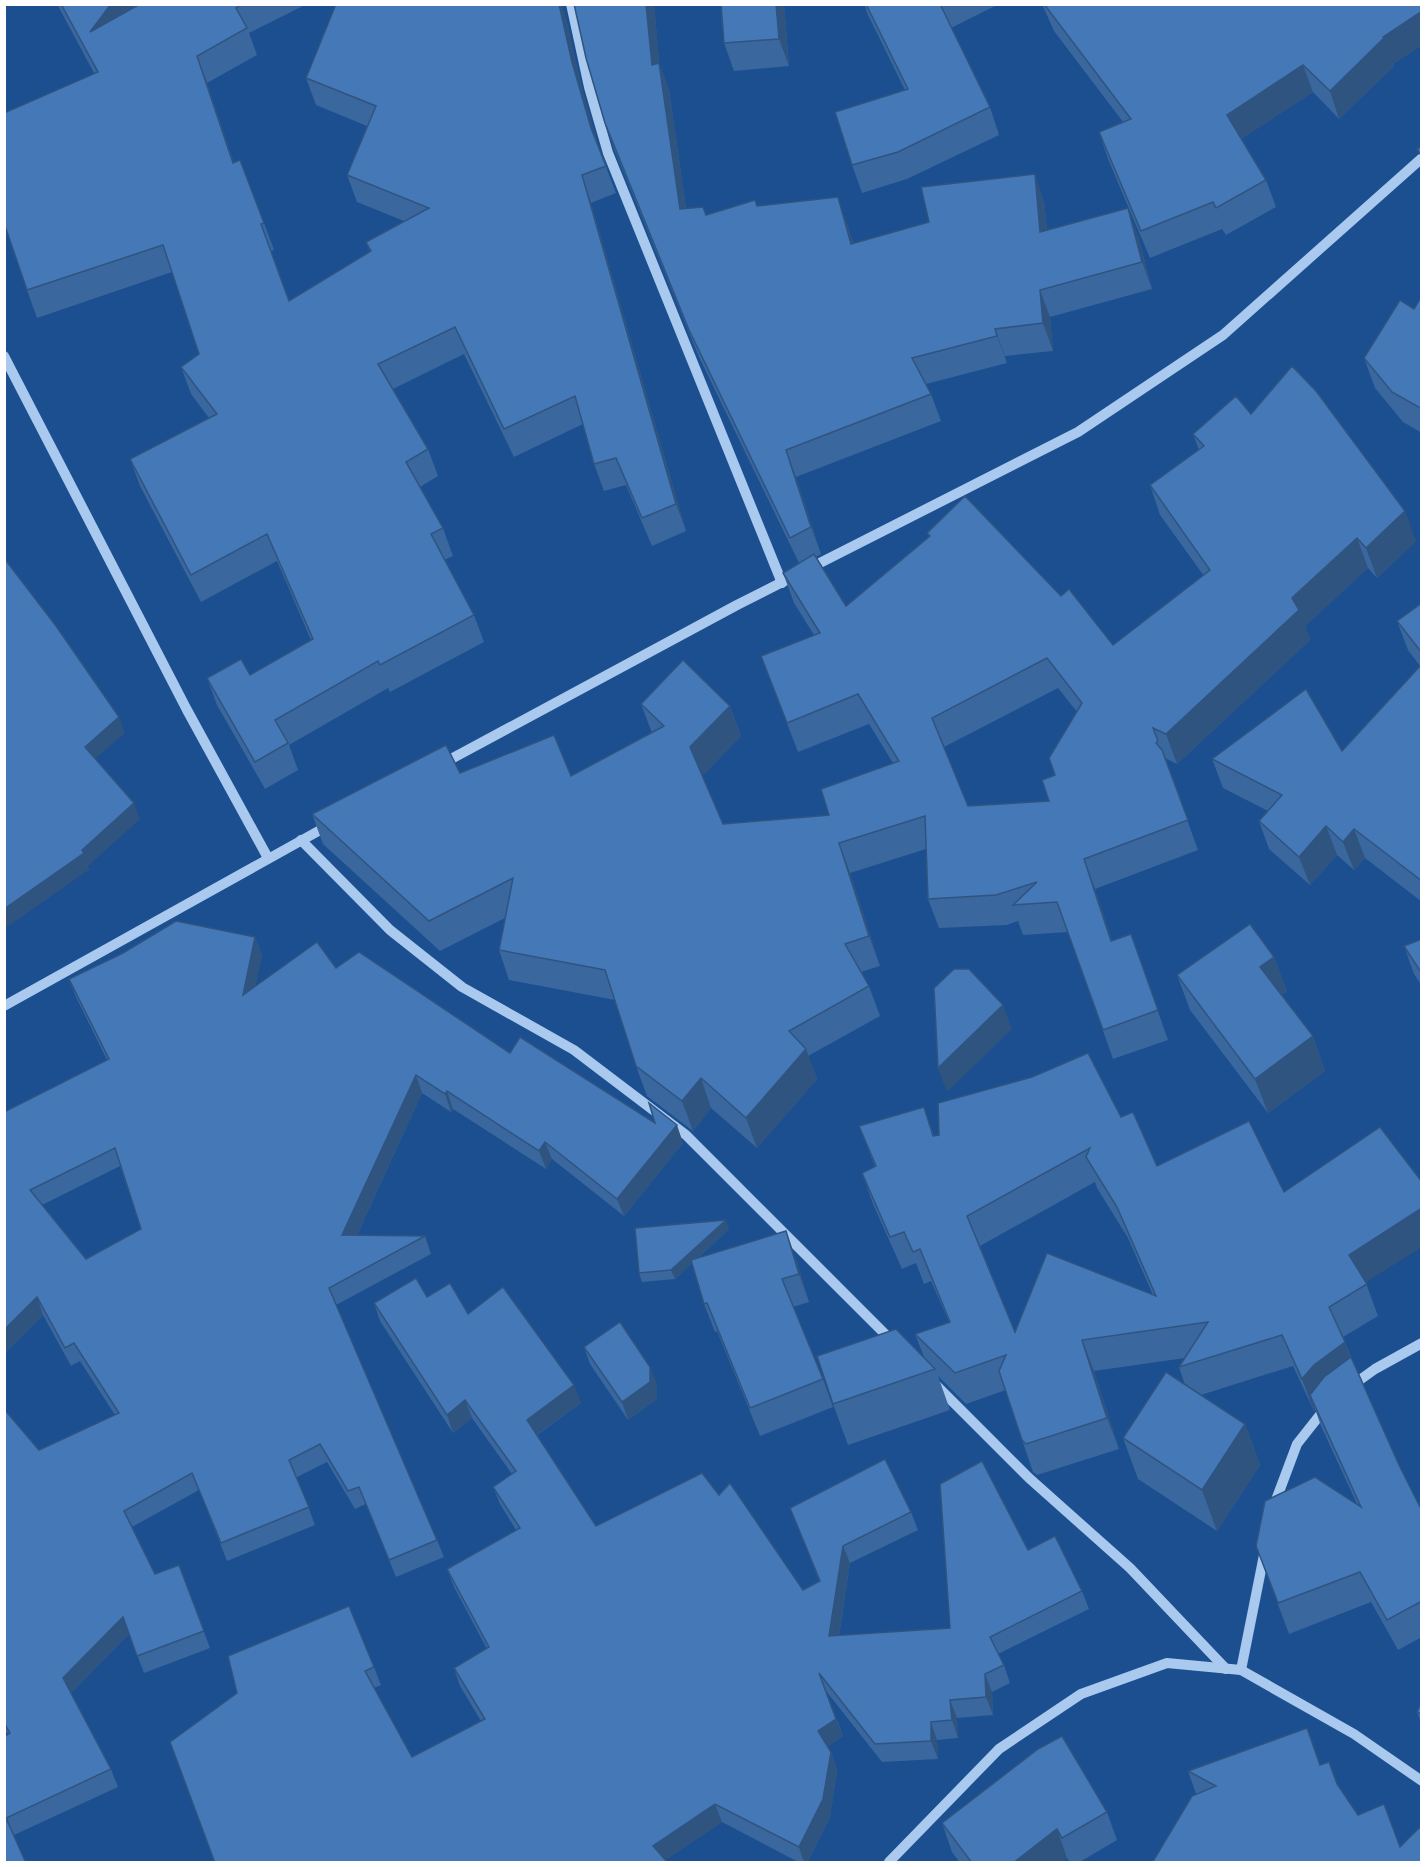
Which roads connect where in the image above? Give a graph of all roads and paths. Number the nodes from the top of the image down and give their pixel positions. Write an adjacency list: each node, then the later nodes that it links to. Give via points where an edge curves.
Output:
1 (571, 4): 4 (street, via 608,153)
2 (1422, 158): 4 (street, via 1222,335 1078,432)
3 (4, 356): 8 (street)
4 (782, 583): 5 (street)
5 (426, 773)
6 (343, 818): 7 (street)
7 (301, 840): 8 (street); 11 (street, via 390,930 462,987 574,1050 686,1135)
8 (268, 858): 9 (street)
9 (4, 1006)
10 (1422, 1343): 14 (street, via 1375,1369 1330,1402 1297,1444 1275,1501)
11 (906, 1355)
12 (931, 1380): 13 (street, via 1029,1478 1130,1568)
13 (1226, 1669): 14 (street); 16 (street, via 1167,1663 1081,1694 999,1749)
14 (1241, 1670): 15 (street, via 1354,1734)
15 (1422, 1781)
16 (889, 1863)

